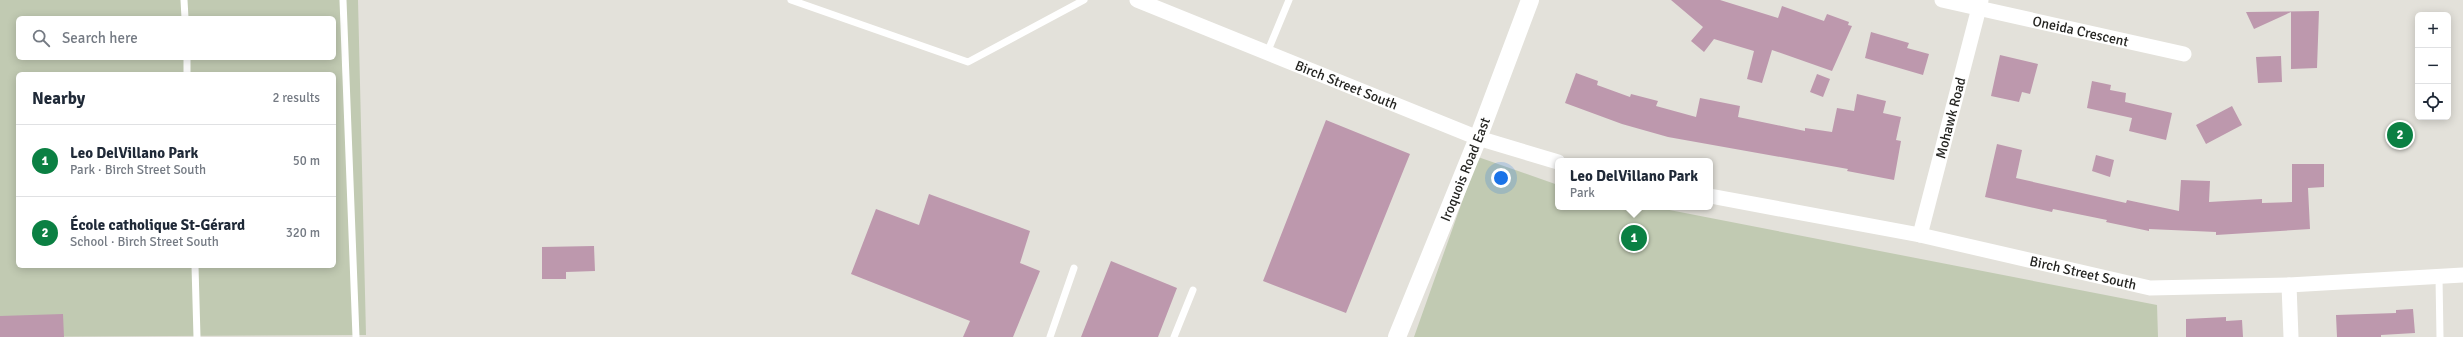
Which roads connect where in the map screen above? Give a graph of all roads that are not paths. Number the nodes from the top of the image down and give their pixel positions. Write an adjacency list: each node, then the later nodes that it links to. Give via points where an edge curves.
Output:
1 (184, 0): 10 (lane)
2 (343, 0): 26 (lane)
3 (791, 0): 4 (lane, via 968,62)
4 (1084, 0)
5 (1289, 0): 11 (lane)
6 (1530, 0): 15 (street, Iroquois Road East)
7 (1942, 0): 9 (street, Oneida Crescent)
8 (1146, 2): 11 (street, Birch Street South)
9 (1979, 4): 12 (street, Oneida Crescent); 18 (street, Mohawk Road)
10 (185, 16)
11 (1268, 53): 15 (street, Birch Street South)
12 (2184, 54)
13 (187, 60): 14 (lane)
14 (187, 72)
15 (1478, 138): 16 (street, Birch Street South); 29 (street, Iroquois Road East)
16 (1555, 161)
17 (1713, 197): 18 (street, Birch Street South)
18 (1920, 235): 23 (street, Birch Street South, via 2150,288)
19 (195, 268): 25 (lane)
20 (1074, 268): 27 (lane)
21 (2463, 275): 22 (street, Birch Street South)
22 (2439, 277): 23 (street, Birch Street South); 31 (lane)
23 (2289, 285): 30 (street)
24 (1192, 290): 28 (lane)
25 (198, 337)
26 (356, 337)
27 (1050, 337)
28 (1174, 337)
29 (1397, 337)
30 (2291, 337)
31 (2440, 337)

